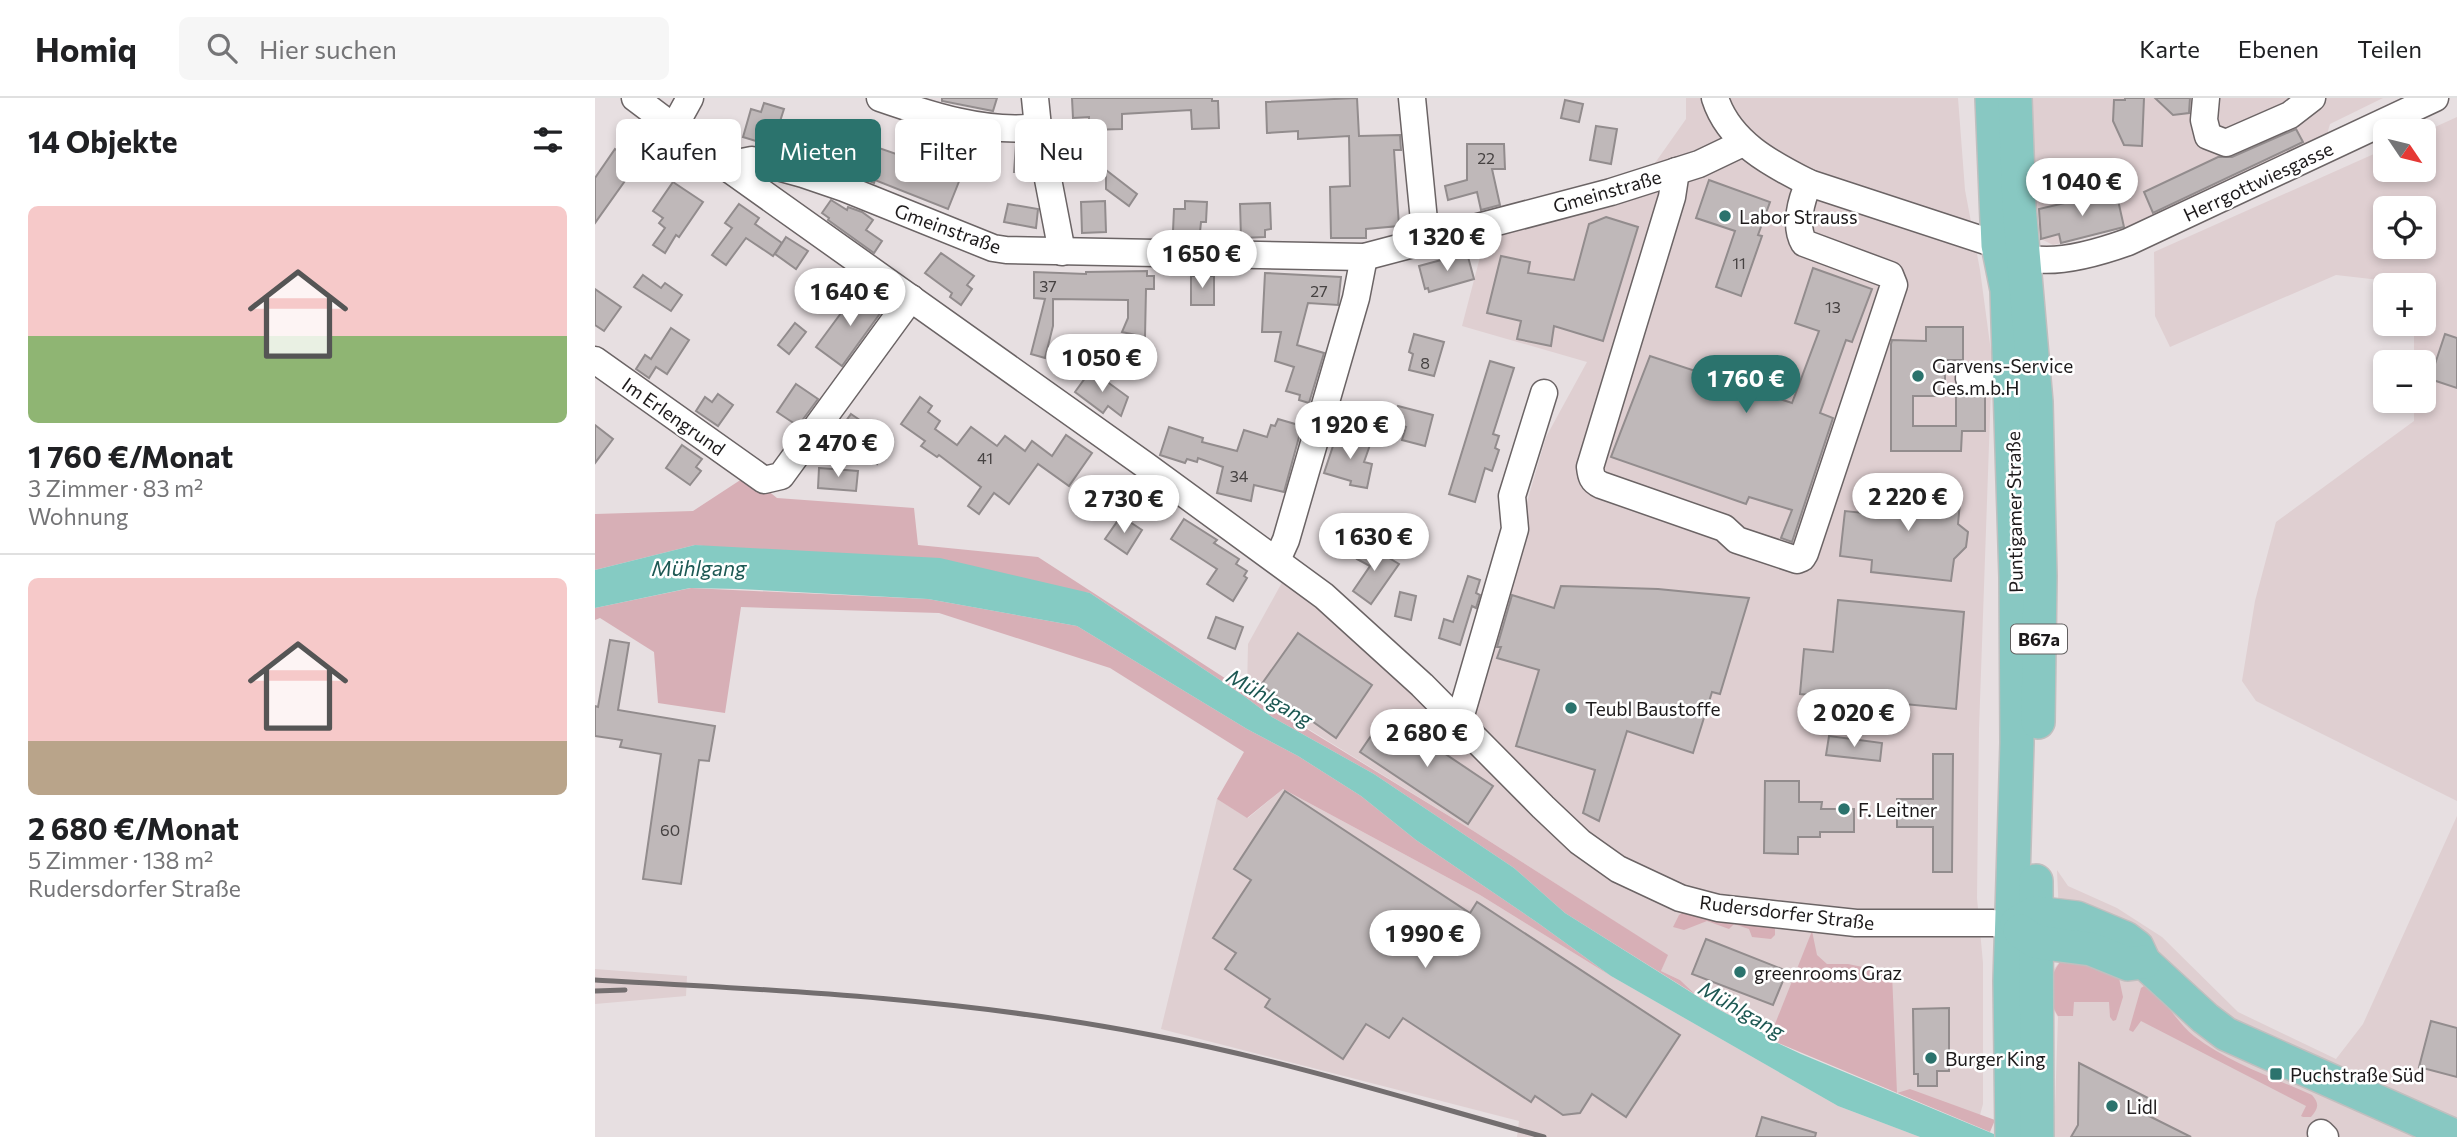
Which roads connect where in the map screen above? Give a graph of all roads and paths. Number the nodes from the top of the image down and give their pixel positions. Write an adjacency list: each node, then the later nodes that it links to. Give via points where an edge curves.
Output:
1 (635, 98): 12 (street, Rudersdorfer Straße)
2 (690, 98): 13 (street)
3 (880, 98): 15 (street, via 978,125)
4 (1035, 98): 14 (street)
5 (1412, 98): 22 (street)
6 (1715, 98): 16 (street, via 1727,124)
7 (1992, 98): 23 (main road, Puntigamer Straße / B67a)
8 (2015, 98): 23 (main road, Puntigamer Straße / B67a, via 2019,206)
9 (2206, 98): 11 (street, via 2208,136 2226,143)
10 (2435, 98): 23 (street, Herrgottwiesgasse, via 2128,242 2048,260)
11 (2298, 102)
12 (663, 119)
13 (678, 119)
14 (1037, 119)
15 (1015, 128)
16 (1743, 143): 18 (street, Gmeinstraße); 21 (street)
17 (741, 162): 24 (street, Gmeinstraße, via 752,160 844,188 993,248)
18 (1676, 171): 21 (street, via 1591,476 1601,485 1724,528 1737,540 1797,560 1805,553 1894,285 1890,275 1804,243 1799,224); 22 (street, Gmeinstraße)
19 (741, 178): 26 (street, Rudersdorfer Straße)
20 (1049, 182): 24 (street)
21 (1809, 183): 23 (street)
22 (1426, 241): 25 (street, Gmeinstraße)
23 (2011, 251): 29 (main road, Puntigamer Straße / B67a, via 2007,290); 33 (main road, Puntigamer Straße / B67a, via 2036,402 2039,551)
24 (1062, 252): 25 (street, Gmeinstraße)
25 (1364, 257): 31 (street, via 1356,298)
26 (911, 298): 27 (street, Im Erlengrund, via 781,476 764,480); 31 (street, Rudersdorfer Straße)
27 (595, 360)
28 (1969, 377): 29 (street)
29 (2011, 381): 33 (main road, Puntigamer Straße / B67a, via 2017,743)
30 (1544, 393): 32 (street, via 1512,496 1515,528)
31 (1277, 560): 32 (street, Rudersdorfer Straße, via 1324,596)
32 (1459, 722): 33 (street, Rudersdorfer Straße, via 1580,842 1619,869 1680,898 1718,908 1856,923 1993,922)
33 (2027, 927): 34 (main road, Puntigamer Straße / B67a); 35 (main road, via 2085,920 2125,938 2137,947 2144,962 2226,1034)
34 (2024, 1134)
35 (2457, 1137)

